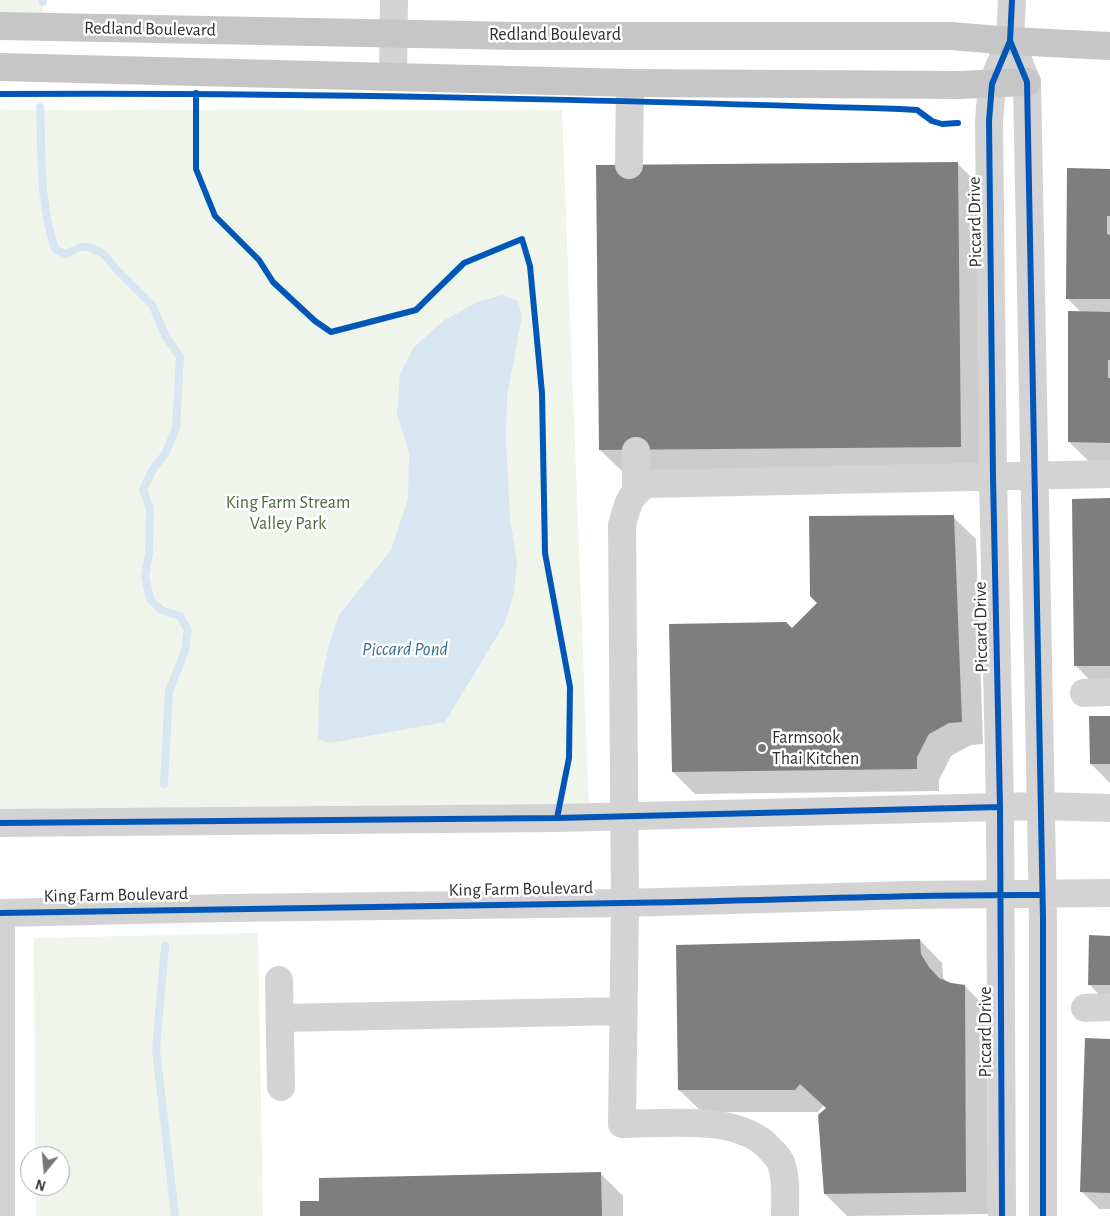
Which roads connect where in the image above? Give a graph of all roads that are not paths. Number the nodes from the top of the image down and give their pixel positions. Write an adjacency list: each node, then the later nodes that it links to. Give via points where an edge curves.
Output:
1 (394, 0): 4 (street)
2 (1012, 0): 5 (street, Piccard Drive)
3 (0, 26): 4 (main road, Redland Boulevard)
4 (393, 33): 5 (main road, Redland Boulevard, via 951,36); 8 (street)
5 (1010, 41): 6 (main road, Redland Boulevard); 9 (street, Piccard Drive); 11 (street, Piccard Drive)
6 (1110, 46)
7 (0, 67): 8 (main road)
8 (393, 77): 10 (main road)
9 (1027, 82): 11 (main road); 15 (street, Piccard Drive)
10 (630, 83): 11 (main road); 12 (street)
11 (992, 84): 16 (street, Piccard Drive, via 989,129)
12 (629, 165)
13 (636, 451): 17 (street)
14 (1110, 474): 15 (street)
15 (1035, 475): 16 (street); 18 (street, Piccard Drive)
16 (993, 477): 17 (street, via 648,484); 19 (street, Piccard Drive)
17 (636, 491): 21 (street, via 622,525)
18 (1040, 806): 19 (street); 20 (street); 25 (street, Piccard Drive)
19 (1000, 807): 21 (street); 24 (street, Piccard Drive)
20 (1110, 808)
21 (625, 817): 22 (street); 26 (street)
22 (0, 823)
23 (1110, 893): 25 (street, King Farm Boulevard)
24 (1000, 894): 25 (street, King Farm Boulevard); 26 (street, King Farm Boulevard); 35 (street, Piccard Drive)
25 (1042, 894): 36 (street, Piccard Drive)
26 (625, 903): 27 (street, King Farm Boulevard); 29 (street)
27 (0, 913): 32 (street)
28 (279, 980): 30 (street)
29 (624, 1011): 30 (street); 34 (street, via 622,1124 702,1124 730,1126 750,1133 781,1161 785,1180)
30 (280, 1018): 31 (street)
31 (282, 1087)
32 (1, 1179): 33 (street)
33 (1, 1216)
34 (785, 1216)
35 (1002, 1216)
36 (1044, 1216)

